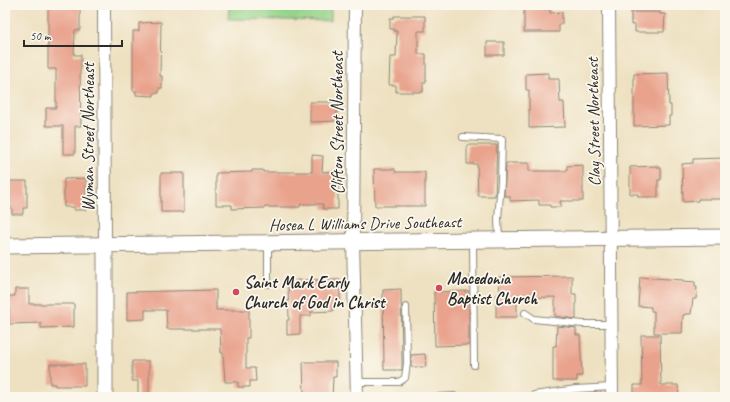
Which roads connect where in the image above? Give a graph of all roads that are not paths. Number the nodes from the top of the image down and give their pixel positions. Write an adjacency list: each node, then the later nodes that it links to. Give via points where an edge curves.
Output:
1 (104, 5): 11 (street, Wyman Street Northeast)
2 (355, 5): 9 (street, Clifton Street Northeast)
3 (609, 5): 6 (street, Clay Street Northeast)
4 (463, 137): 8 (lane, via 502,138)
5 (725, 237): 6 (street, Hosea L Williams Drive Southeast)
6 (612, 238): 8 (street, Hosea L Williams Drive Southeast); 16 (street, Clay Street Northeast)
7 (473, 240): 8 (street, Hosea L Williams Drive Southeast); 9 (street, Hosea L Williams Drive Southeast); 17 (lane)
8 (499, 240)
9 (354, 242): 10 (street, Hosea L Williams Drive Southeast); 18 (street, Clifton Street Northeast)
10 (268, 243): 11 (street, Hosea L Williams Drive Southeast); 13 (lane)
11 (105, 245): 12 (street, Hosea L Williams Drive Southeast); 22 (street)
12 (5, 246)
13 (268, 284)
14 (406, 307): 18 (lane, via 405,378 399,382)
15 (524, 313): 16 (lane, via 534,319)
16 (612, 324): 19 (street, Clay Street Northeast)
17 (474, 365)
18 (357, 382): 23 (street, Clifton Street Northeast)
19 (612, 392): 20 (lane, via 576,389)
20 (534, 395)
21 (454, 396): 24 (lane)
22 (105, 397)
23 (357, 397)
24 (439, 397)

